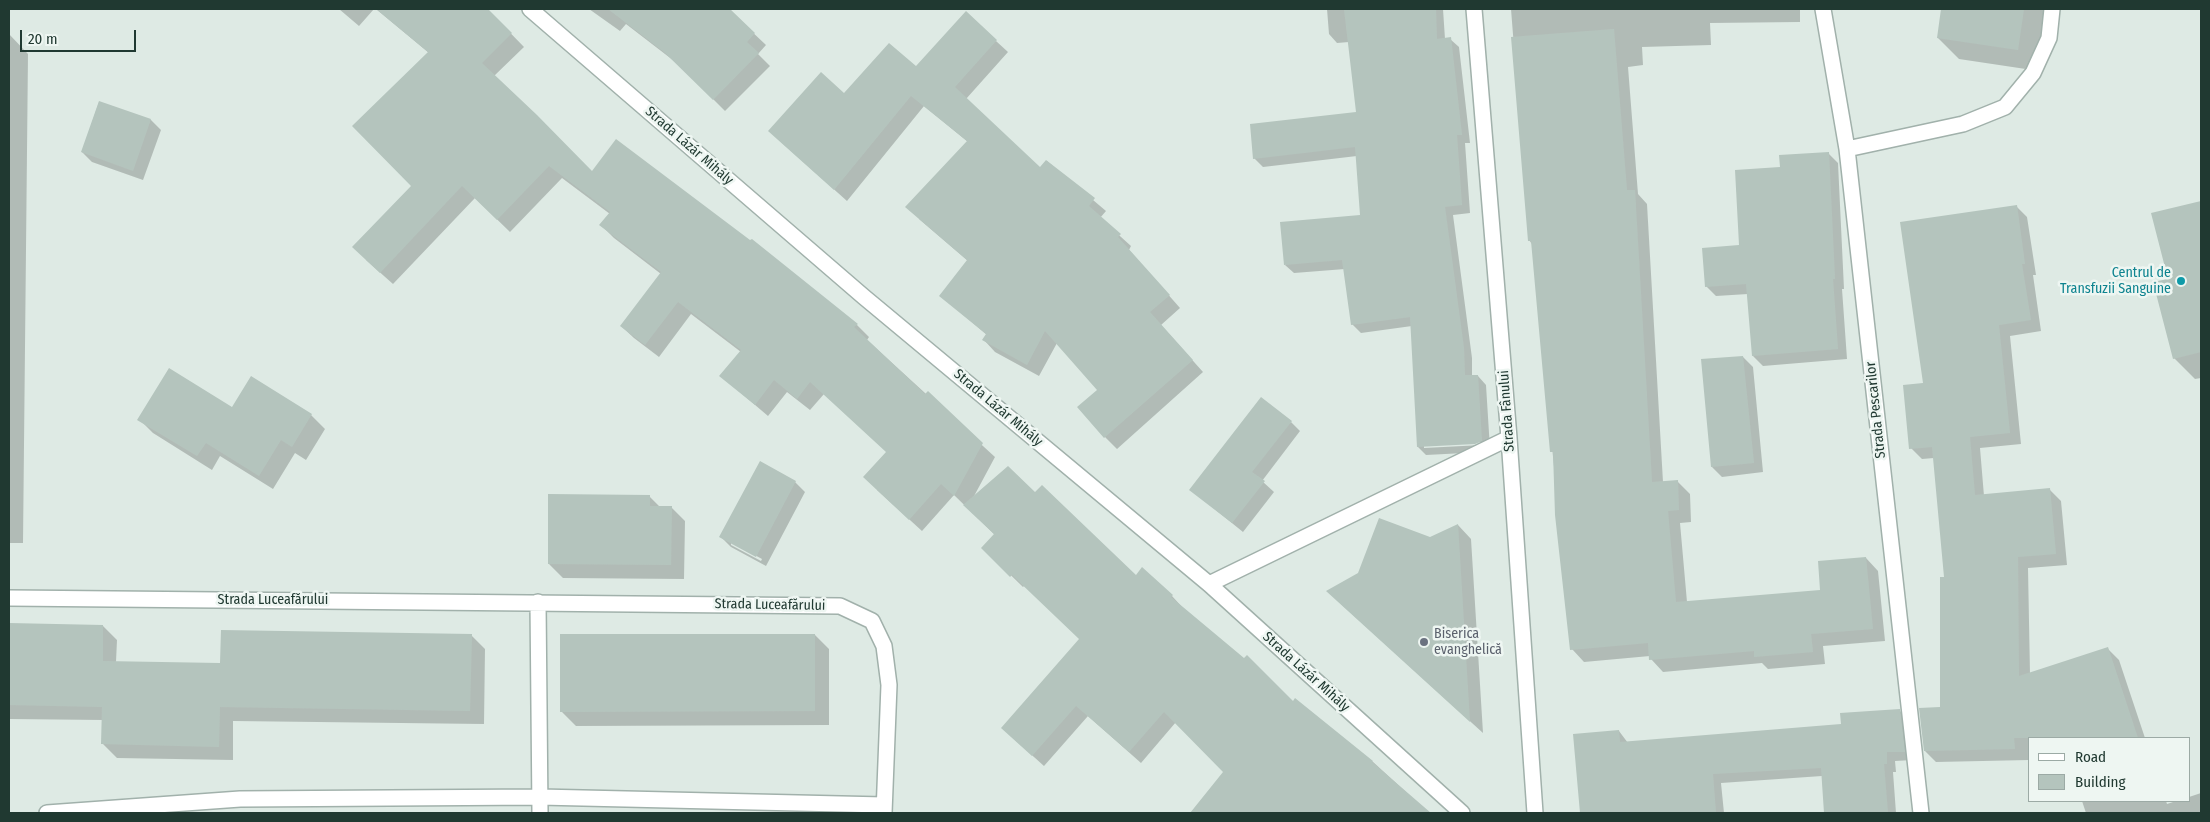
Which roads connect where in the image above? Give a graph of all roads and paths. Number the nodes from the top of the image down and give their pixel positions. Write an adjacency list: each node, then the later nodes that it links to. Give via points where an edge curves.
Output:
1 (530, 9): 7 (street, Strada Lázár Mihály, via 864,297)
2 (1474, 9): 6 (street, Strada Fânului)
3 (1823, 9): 5 (street, Strada Pescarilor)
4 (2052, 9): 5 (street, via 2049,38 2033,73 2004,107 1962,124)
5 (1847, 148): 16 (street, Strada Pescarilor)
6 (1509, 438): 7 (street); 15 (street, Strada Fânului)
7 (1209, 584): 14 (street, Strada Lázár Mihály)
8 (9, 598): 9 (street, Strada Luceafărului)
9 (538, 602): 10 (street); 11 (street, Strada Luceafărului, via 840,606 872,621 884,646 889,685)
10 (540, 797): 11 (street, Strada Luceafărului); 12 (street, Strada Luceafărului, via 240,799); 13 (street)
11 (884, 809)
12 (47, 813)
13 (540, 813)
14 (1462, 813)
15 (1535, 813)
16 (1921, 813)

